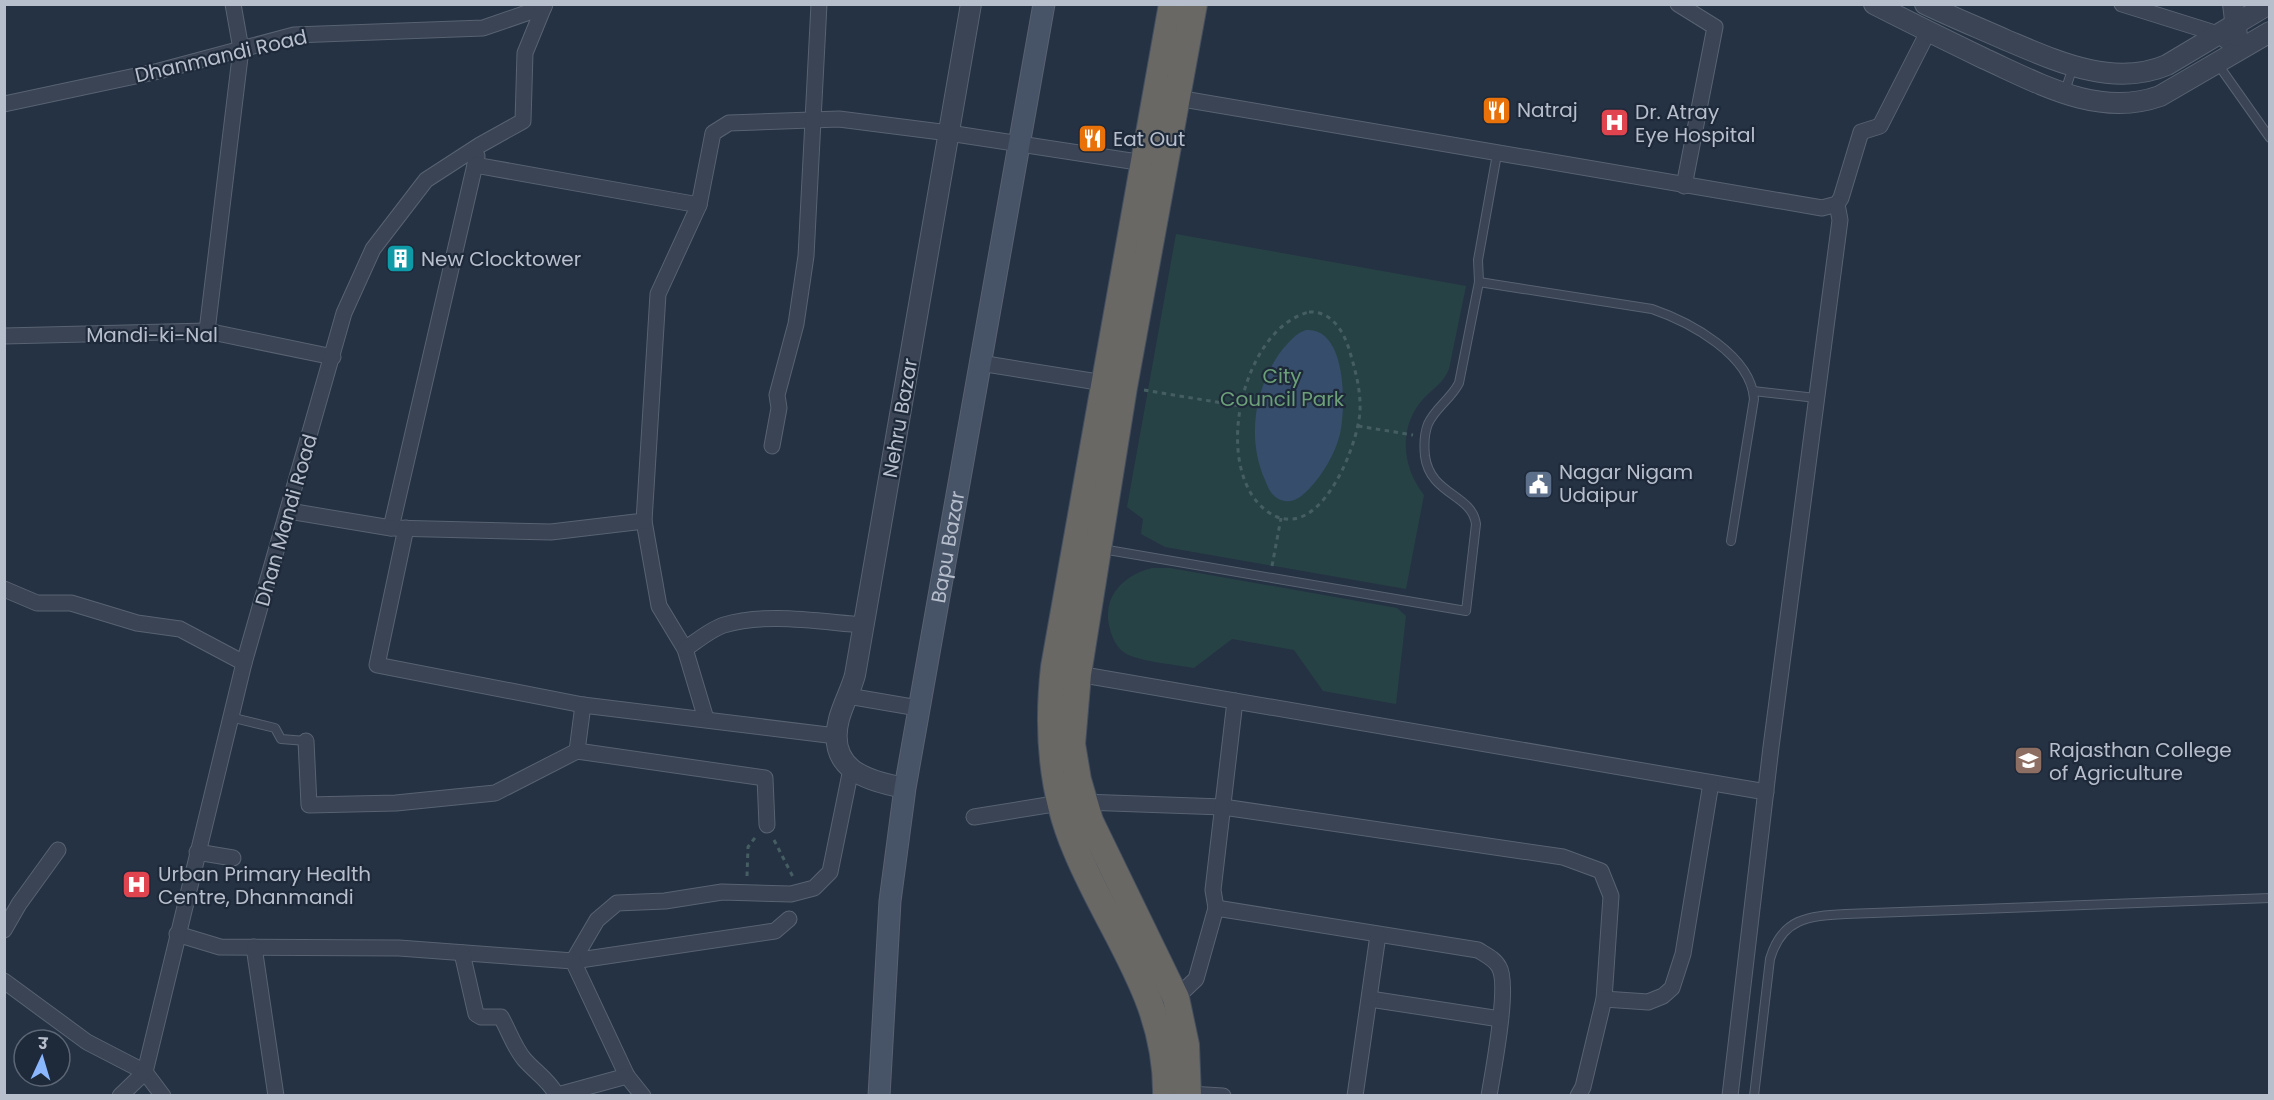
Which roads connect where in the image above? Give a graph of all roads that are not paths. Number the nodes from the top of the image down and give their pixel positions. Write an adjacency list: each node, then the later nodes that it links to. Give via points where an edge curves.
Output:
1 (233, 4): 18 (street)
2 (819, 4): 25 (street)
3 (971, 4): 26 (street, Nehru Bazar)
4 (1044, 4): 29 (main road, Bapu Bazar)
5 (1172, 4): 31 (highway)
6 (1194, 4): 23 (highway)
7 (1678, 4): 33 (street, via 1715,27)
8 (1874, 4): 15 (street)
9 (1925, 4): 21 (street)
10 (2122, 4): 17 (street)
11 (2223, 4): 17 (street)
12 (2269, 4): 14 (street)
13 (544, 6): 18 (street, Dhanmandi Road, via 483,28 294,35); 28 (street, Dhan Mandi Road, via 525,53 523,121)
14 (2234, 14): 17 (street); 19 (street)
15 (1928, 32): 22 (street); 34 (street, via 1880,126 1861,132)
16 (2270, 33): 19 (street)
17 (2218, 34): 19 (street); 21 (street, via 2154,70 2117,73)
18 (241, 49): 24 (street, Dhanmandi Road); 37 (street)
19 (2238, 51): 20 (street)
20 (2217, 63): 22 (street, via 2160,96 2141,102 2103,102); 27 (lane)
21 (2073, 67): 22 (lane)
22 (2063, 94)
23 (1177, 99): 30 (street); 41 (highway)
24 (4, 104)
25 (815, 120): 26 (street, via 839,119); 35 (street, via 729,123 713,133); 44 (street, via 806,256 796,324 777,395 779,408)
26 (949, 133): 29 (street); 52 (street, Nehru Bazar)
27 (2270, 138)
28 (480, 144): 32 (street); 39 (street, Dhan Mandi Road, via 426,180 373,249 344,313)
29 (1019, 144): 31 (street); 40 (main road, Bapu Bazar)
30 (1497, 154): 33 (street); 36 (lane, via 1478,260)
31 (1144, 163): 41 (highway)
32 (475, 165): 35 (street); 47 (street)
33 (1684, 186): 34 (street, via 1812,208)
34 (1837, 204): 43 (street, via 1840,220)
35 (699, 205): 46 (street, via 658,294)
36 (1479, 282): 42 (lane, via 1632,305 1674,316 1707,336 1737,363 1751,381); 50 (lane, via 1459,383 1432,417 1425,437 1426,464 1433,479 1475,517 1467,611)
37 (207, 331): 38 (street, Mandi-ki-Nal); 39 (street, Mandi-ki-Nal)
38 (4, 336)
39 (333, 357): 45 (street, Dhan Mandi Road)
40 (980, 363): 41 (street); 59 (main road, Bapu Bazar)
41 (1114, 385): 50 (highway); 69 (highway, via 1052,677 1050,730 1055,775)
42 (1753, 391): 43 (lane); 49 (lane, via 1752,419)
43 (1816, 398): 68 (street)
44 (772, 446)
45 (289, 511): 47 (street); 54 (street, Dhan Mandi Road)
46 (644, 521): 48 (street, via 551,532); 53 (street, via 659,606)
47 (390, 528): 48 (street)
48 (406, 528): 58 (street, via 377,665)
49 (1731, 541)
50 (1098, 549): 55 (highway)
51 (4, 589): 54 (street, via 37,603 71,603 137,623 180,629)
52 (864, 626): 53 (street, via 755,620 723,625); 56 (street, Nehru Bazar)
53 (685, 649): 61 (street)
54 (244, 663): 60 (street, Dhan Mandi Road)
55 (1078, 674): 57 (street); 69 (highway)
56 (848, 696): 59 (street); 62 (street, Nehru Bazar)
57 (1235, 701): 66 (street); 70 (street)
58 (583, 705): 61 (street); 64 (street)
59 (918, 708): 67 (main road, Bapu Bazar)
60 (230, 717): 63 (lane, via 275,728 280,739); 74 (street, Dhan Mandi Road)
61 (706, 719): 62 (street)
62 (836, 736): 65 (street)
63 (306, 741): 64 (street, via 309,805 396,803 495,793)
64 (577, 751): 72 (street, via 765,778)
65 (850, 769): 67 (street, via 871,781); 84 (street, via 830,872 814,888 791,894 722,892 665,901 617,903 597,920)
66 (1711, 783): 68 (street); 88 (street, via 1683,954 1672,988 1648,1002)
67 (905, 788): 97 (main road, Bapu Bazar, via 890,901)
68 (1766, 792): 103 (street)
69 (1072, 803): 70 (street); 71 (street); 86 (highway, via 1106,856); 98 (highway, via 1075,848 1136,968)
70 (1223, 807): 77 (street, via 1213,890); 88 (street, via 1563,857 1601,871 1611,896)
71 (974, 817)
72 (767, 825)
73 (58, 850): 79 (street)
74 (197, 852): 75 (street); 80 (street, Dhan Mandi Road)
75 (233, 858)
76 (2270, 898): 104 (lane, via 1846,914 1798,921 1782,932 1770,959)
77 (1216, 908): 81 (street); 86 (street, via 1196,980)
78 (789, 920): 84 (street, via 775,932)
79 (4, 930)
80 (177, 934): 82 (street, via 220,947); 90 (street, Dhan Mandi Road)
81 (1378, 934): 87 (street); 89 (street, via 1478,950 1490,957 1503,977)
82 (254, 947): 83 (street, via 399,948); 94 (street)
83 (462, 953): 84 (street); 95 (street, via 476,1014 501,1017 516,1049 550,1084)
84 (573, 961): 91 (street)
85 (4, 981): 90 (street, via 87,1042)
86 (1176, 998): 98 (highway, via 1186,1045)
87 (1370, 999): 89 (street); 100 (street)
88 (1604, 999): 102 (street)
89 (1500, 1019): 101 (street)
90 (145, 1072): 92 (street); 93 (street)
91 (627, 1076): 95 (street); 96 (street)
92 (120, 1095)
93 (163, 1095)
94 (276, 1095)
95 (555, 1095)
96 (643, 1095)
97 (879, 1095)
98 (1181, 1095): 99 (street)
99 (1223, 1095)
100 (1355, 1095)
101 (1490, 1095)
102 (1578, 1095)
103 (1730, 1095)
104 (1754, 1095)

